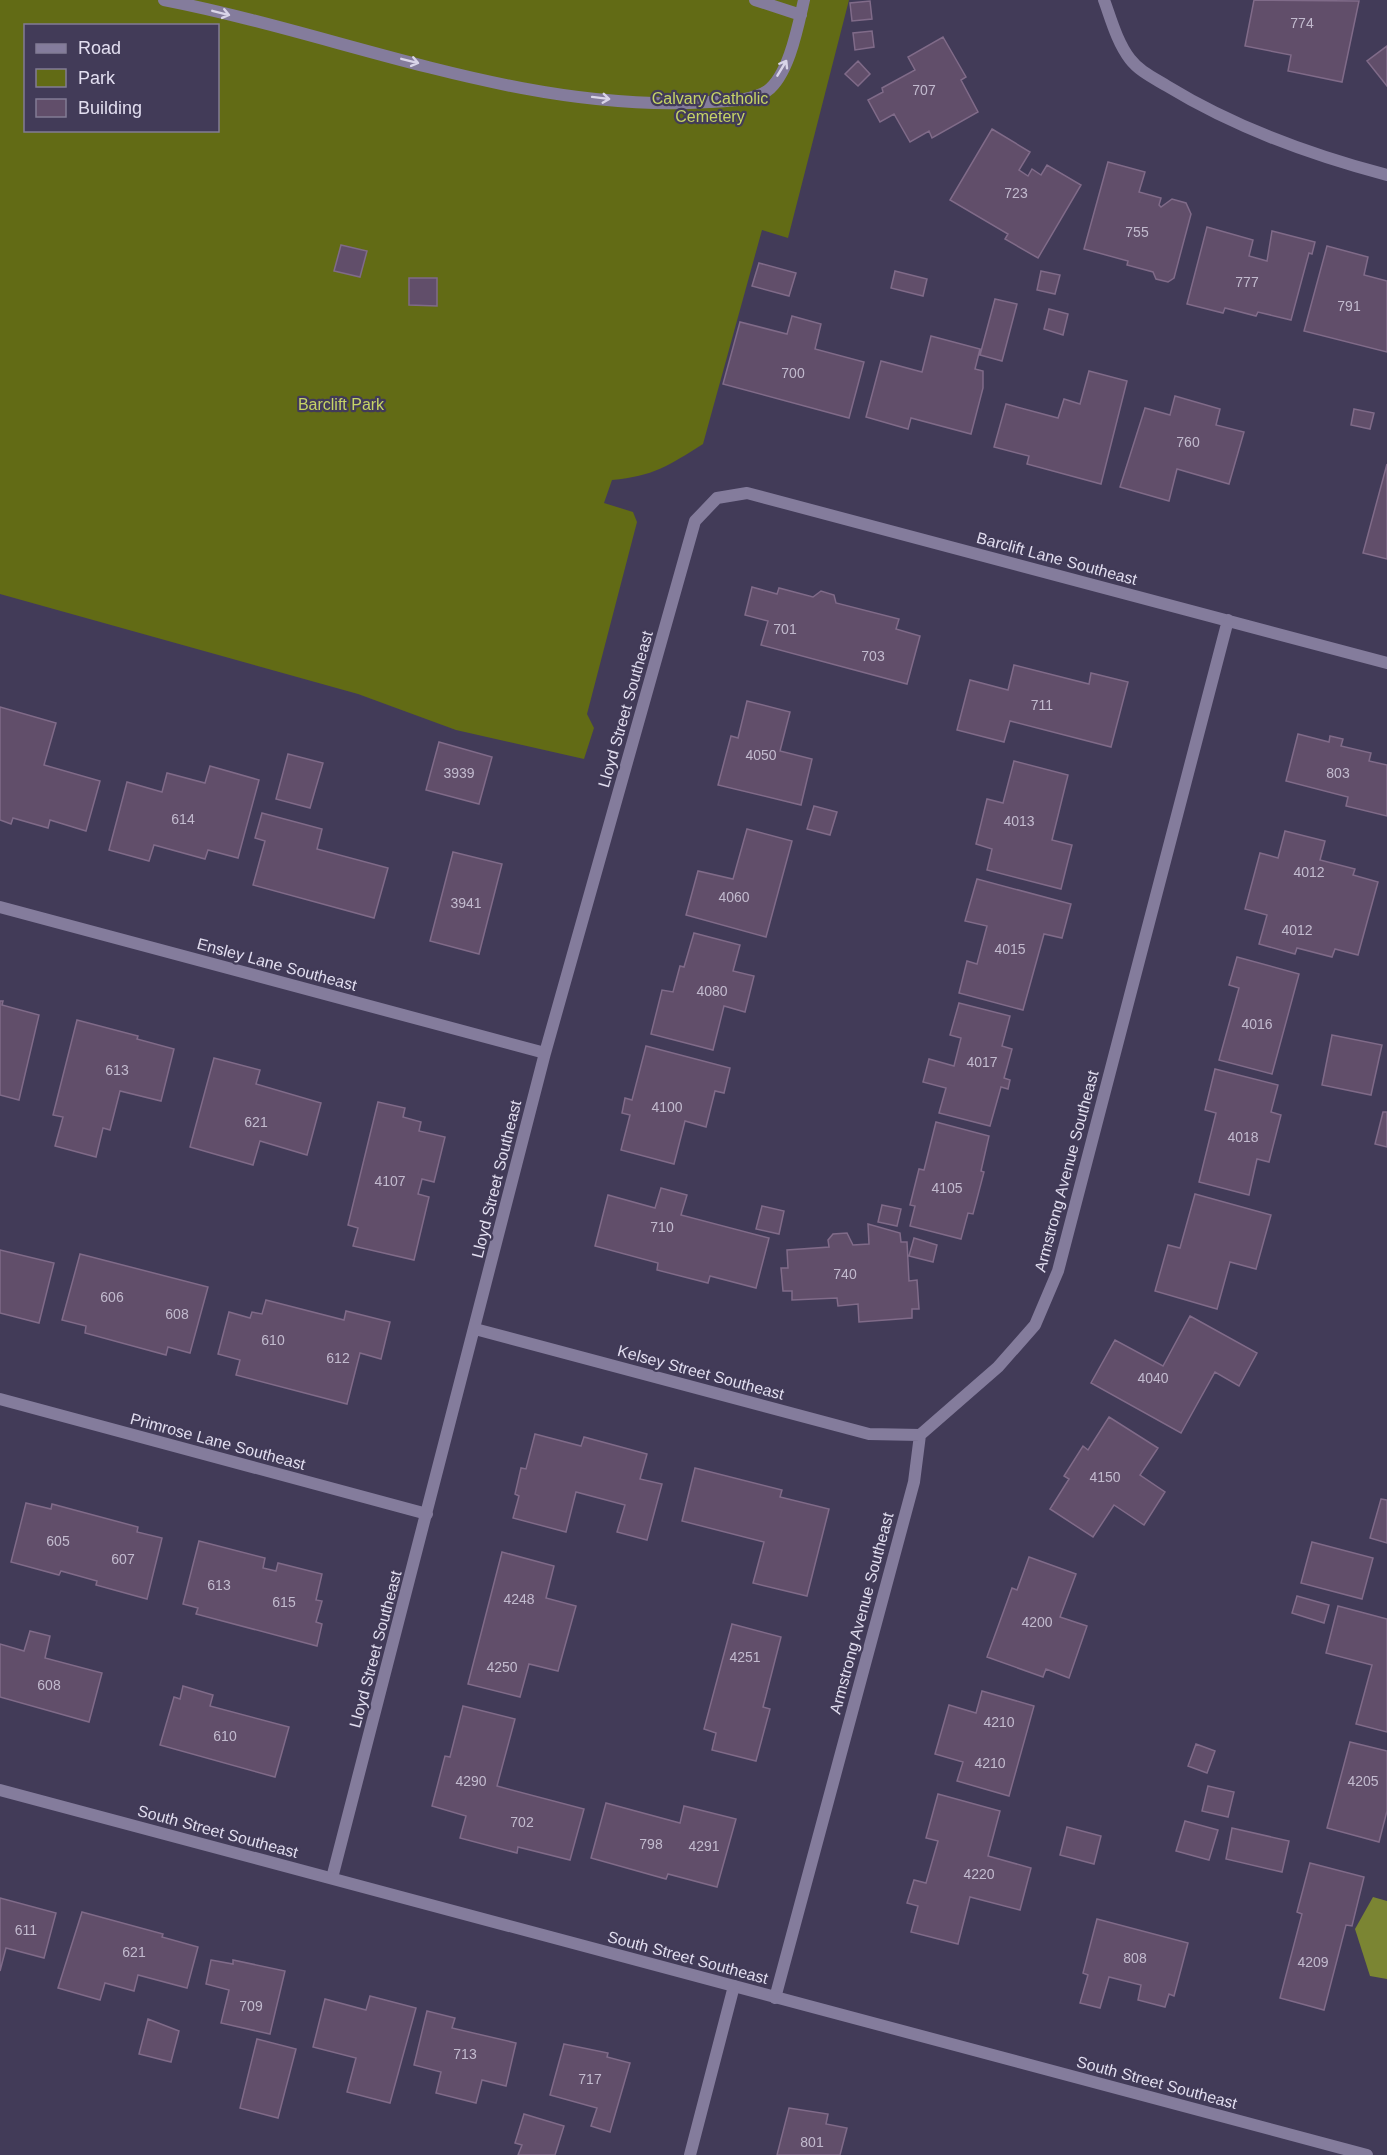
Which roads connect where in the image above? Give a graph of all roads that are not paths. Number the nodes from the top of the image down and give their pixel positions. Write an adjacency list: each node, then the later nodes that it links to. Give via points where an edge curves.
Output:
1 (164, 0): 5 (street, one-way to 5, via 530,88 607,99 691,103 738,100 767,91 786,65)
2 (755, 0): 5 (street)
3 (804, 0): 5 (street)
4 (1104, 0): 6 (street, via 1130,59 1154,78 1215,113 1268,136)
5 (801, 15)
6 (1387, 175)
7 (717, 498): 8 (street, Barclift Lane Southeast, via 747,493); 11 (street, Lloyd Street Southeast, via 695,520)
8 (1228, 620): 9 (street, Barclift Lane Southeast); 14 (street, Armstrong Avenue Southeast, via 1058,1271 1035,1324 998,1367)
9 (1387, 663)
10 (0, 907): 11 (street, Ensley Lane Southeast)
11 (546, 1053): 12 (street, Lloyd Street Southeast)
12 (475, 1329): 14 (street, Kelsey Street Southeast, via 869,1434); 15 (street, Lloyd Street Southeast)
13 (0, 1399): 15 (street, Primrose Lane Southeast)
14 (920, 1435): 19 (street, Armstrong Avenue Southeast, via 914,1482)
15 (427, 1514): 17 (street, Lloyd Street Southeast)
16 (0, 1790): 17 (street, South Street Southeast)
17 (332, 1878): 18 (street, South Street Southeast)
18 (734, 1986): 19 (street, South Street Southeast); 20 (street)
19 (776, 1998): 21 (street, South Street Southeast)
20 (690, 2155)
21 (1367, 2155)

